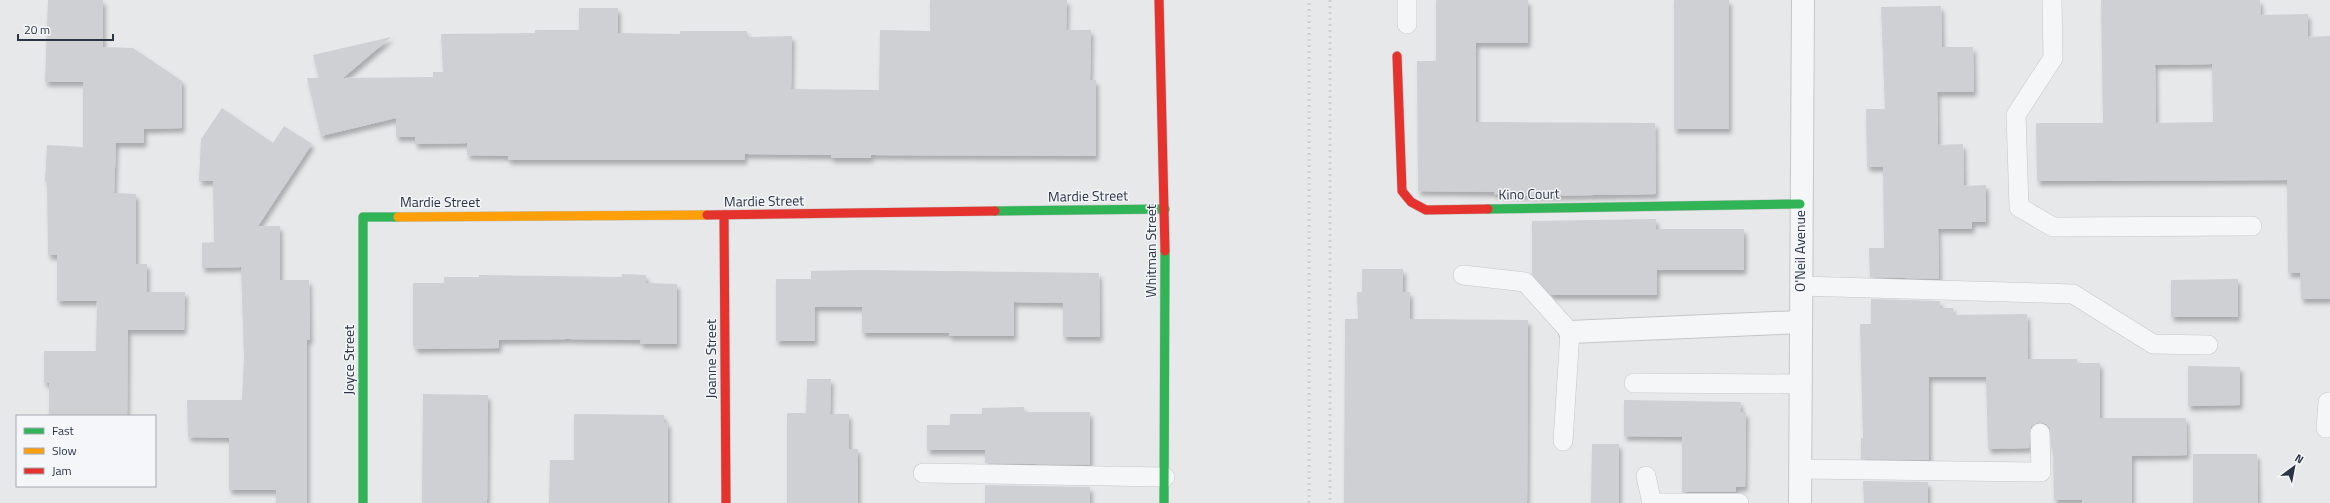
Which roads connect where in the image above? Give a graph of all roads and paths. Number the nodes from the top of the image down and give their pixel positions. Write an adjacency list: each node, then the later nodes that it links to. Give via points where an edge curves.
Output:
1 (1159, 0): 8 (street, Whitman Street)
2 (1407, 0): 5 (lane)
3 (1803, 0): 7 (street, O'Neil Avenue)
4 (2052, 0): 11 (lane, via 2053,58 2016,115 2019,207 2053,227)
5 (1407, 24)
6 (1397, 56): 7 (street, Kino Court, via 1402,191 1411,202 1426,210)
7 (1800, 204): 13 (street, O'Neil Avenue)
8 (1165, 209): 9 (street, Mardie Street); 26 (street, Whitman Street)
9 (724, 215): 10 (street, Mardie Street); 28 (street, Joanne Street)
10 (363, 217): 27 (street, Joyce Street)
11 (2252, 226)
12 (1463, 275): 15 (lane, via 1525,282)
13 (1800, 286): 14 (street, O'Neil Avenue); 16 (lane, via 2073,294 2153,344)
14 (1800, 322): 15 (street); 18 (street, O'Neil Avenue)
15 (1570, 332): 22 (lane)
16 (2208, 345)
17 (1634, 383): 18 (lane)
18 (1799, 384): 23 (street, O'Neil Avenue)
19 (2330, 402): 20 (lane)
20 (2326, 428)
21 (2040, 433): 23 (lane, via 2041,472)
22 (1564, 441)
23 (1799, 468): 31 (street, O'Neil Avenue)
24 (923, 473): 26 (lane)
25 (1646, 476): 30 (lane, via 1652,503)
26 (1165, 477): 29 (street, Whitman Street)
27 (363, 503)
28 (726, 503)
29 (1164, 503)
30 (1739, 503)
31 (1800, 503)

